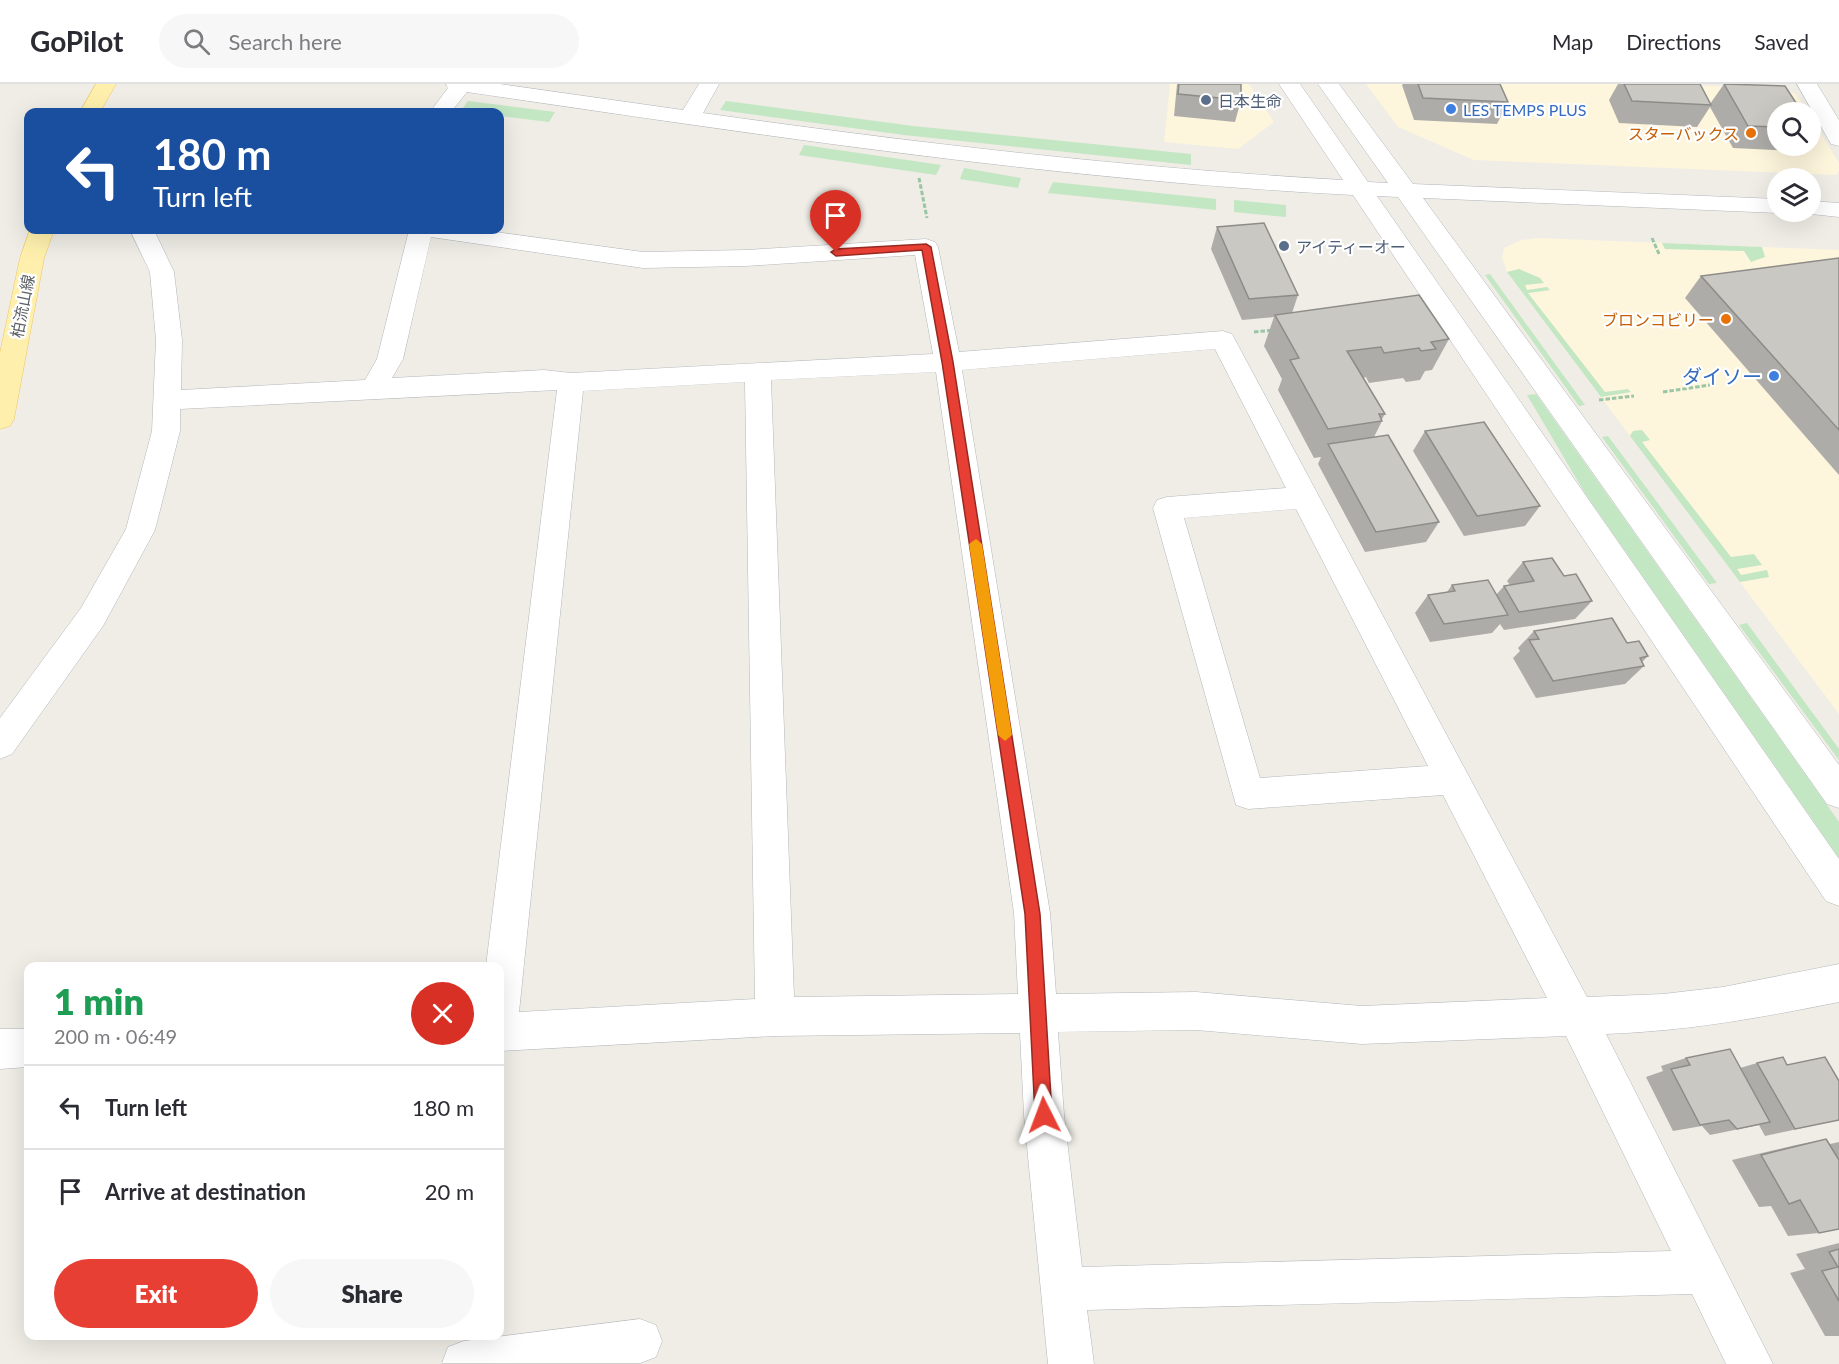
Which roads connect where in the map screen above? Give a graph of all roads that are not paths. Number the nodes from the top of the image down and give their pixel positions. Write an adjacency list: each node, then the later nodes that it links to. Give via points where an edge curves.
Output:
1 (106, 84): 7 (main road)
2 (459, 84): 8 (street); 9 (street)
3 (709, 84): 9 (street)
4 (1289, 84): 11 (street)
5 (1328, 84): 12 (street)
6 (1807, 84): 10 (street)
7 (92, 108)
8 (443, 108)
9 (690, 117): 11 (street, via 1049,163)
10 (1839, 139)
11 (1361, 189): 12 (street); 30 (street)
12 (1405, 191): 13 (street); 29 (street)
13 (1767, 206)
14 (1821, 209): 15 (street)
15 (1839, 210)
16 (41, 234): 25 (main road, 柏流山線, via 32,258)
17 (144, 234): 24 (street, via 162,272 169,340)
18 (420, 234): 23 (street, via 390,359)
19 (460, 234): 20 (street, via 643,260 926,247)
20 (948, 362): 21 (street); 26 (street, via 1223,339); 33 (street, via 1032,914)
21 (758, 373): 22 (street); 35 (street)
22 (571, 382): 23 (street, via 544,379); 31 (street)
23 (372, 390): 24 (street)
24 (167, 400): 27 (street, via 166,431 140,530 92,617)
25 (0, 419)
26 (1305, 497): 28 (street); 28 (street, via 1167,508 1248,794)
27 (0, 744)
28 (1453, 778): 34 (street)
29 (1839, 793)
30 (1839, 889)
31 (504, 977)
32 (1839, 983): 34 (street, via 1663,1013)
33 (1038, 1015): 34 (street, via 1196,1011 1362,1024); 35 (street); 40 (street, via 1044,1115)
34 (1576, 1015): 39 (street)
35 (775, 1017): 36 (street)
36 (504, 1032)
37 (24, 1048): 38 (street)
38 (0, 1049)
39 (1702, 1272): 40 (street); 44 (street)
40 (1064, 1289): 43 (street)
41 (640, 1341): 42 (street)
42 (465, 1354)
43 (1071, 1364)
44 (1750, 1364)

